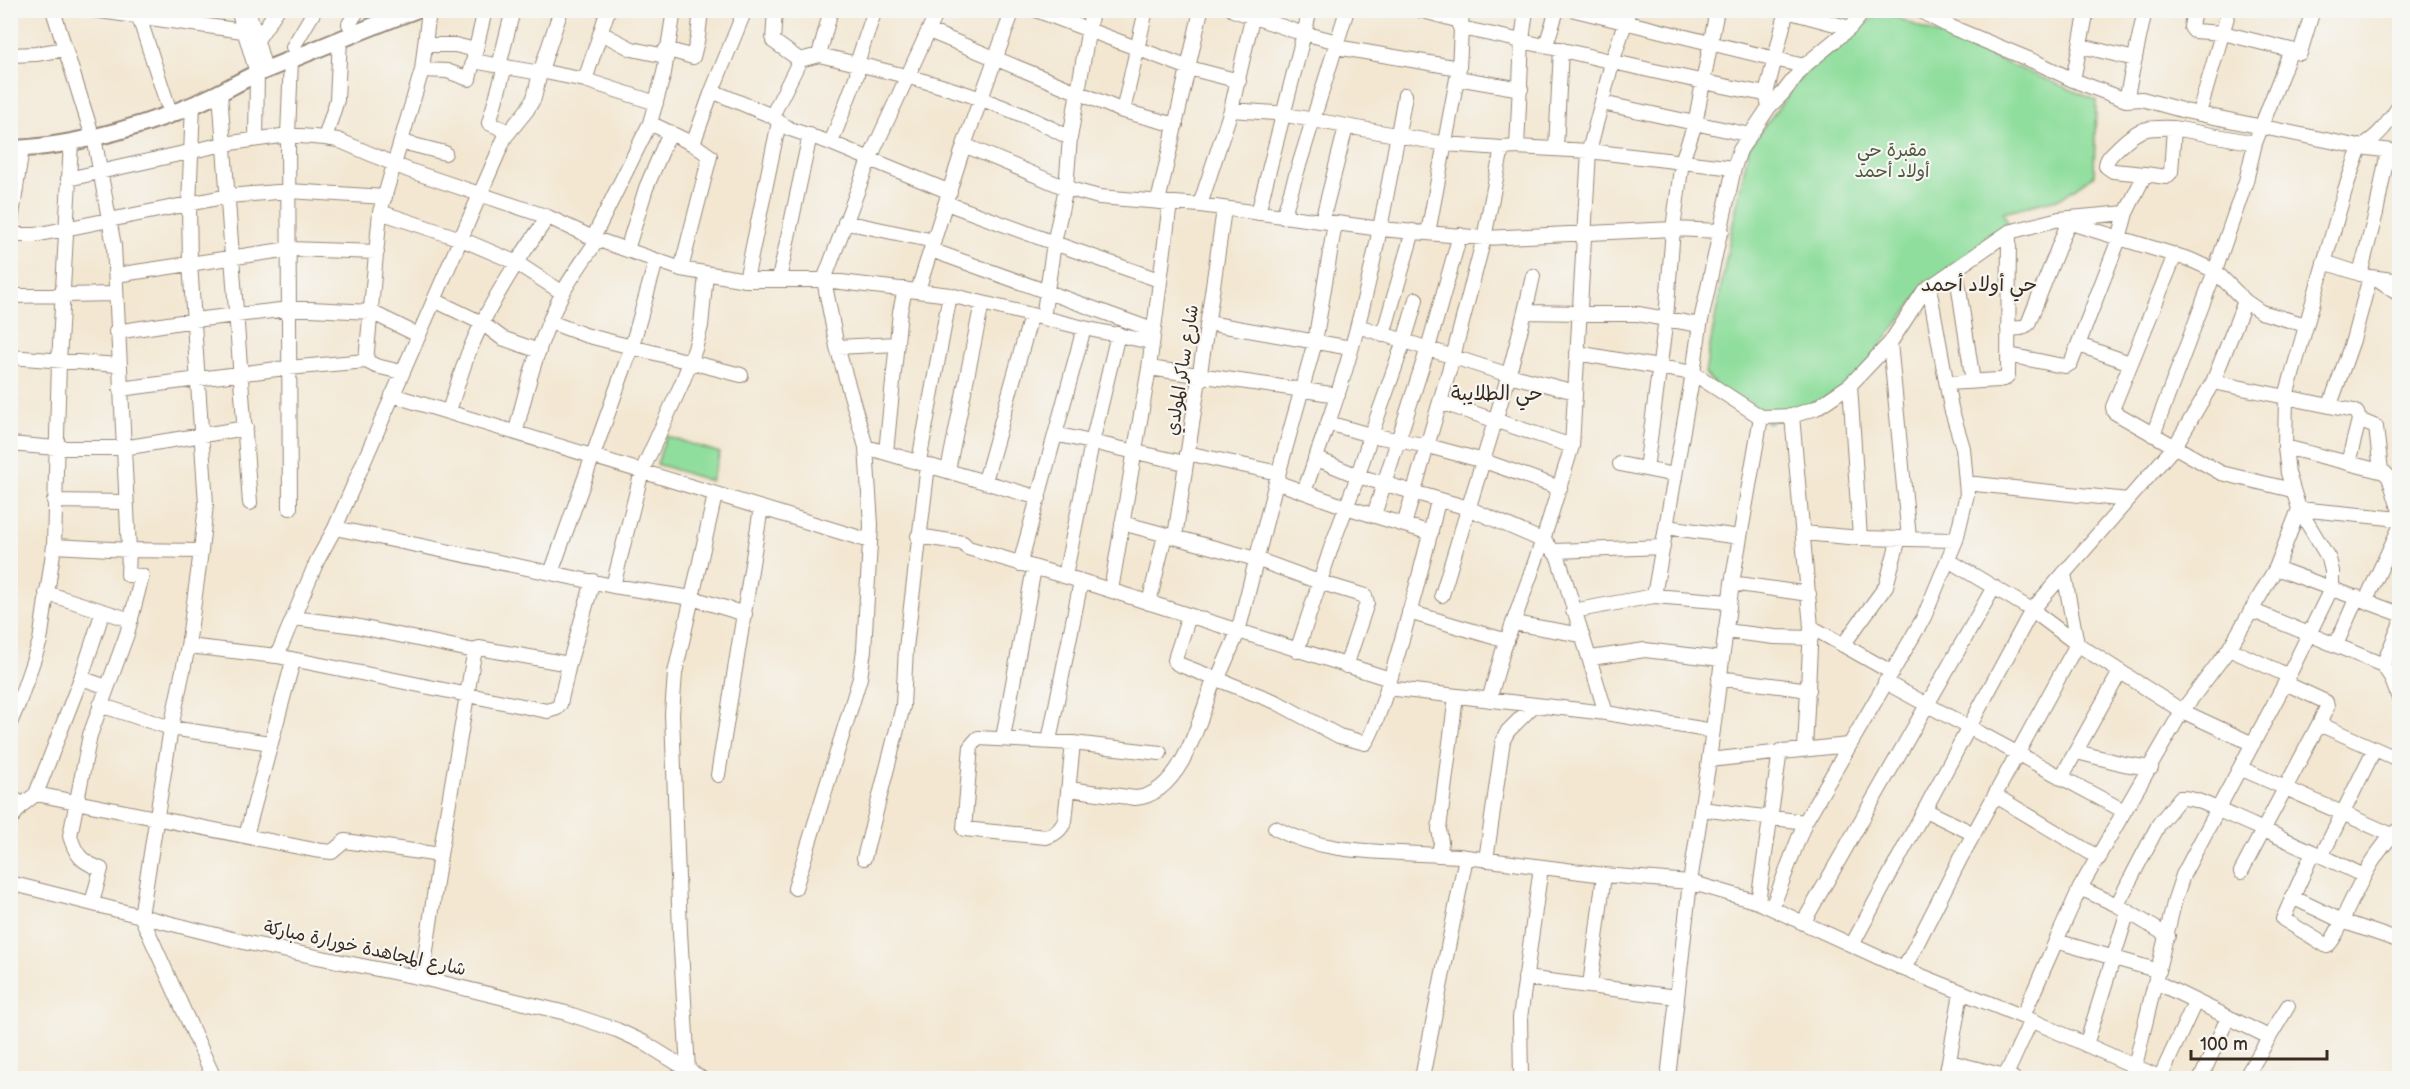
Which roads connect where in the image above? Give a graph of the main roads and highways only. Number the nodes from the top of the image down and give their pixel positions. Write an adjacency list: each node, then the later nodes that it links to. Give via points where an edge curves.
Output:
1 (387, 10): 3 (main road)
2 (415, 10): 4 (main road)
3 (354, 17): 4 (main road)
4 (292, 54): 5 (main road)
5 (260, 67): 6 (main road); 6 (main road, via 193,104)
6 (92, 133): 7 (main road, via 45,137); 7 (main road, via 71,144)
7 (14, 145)

